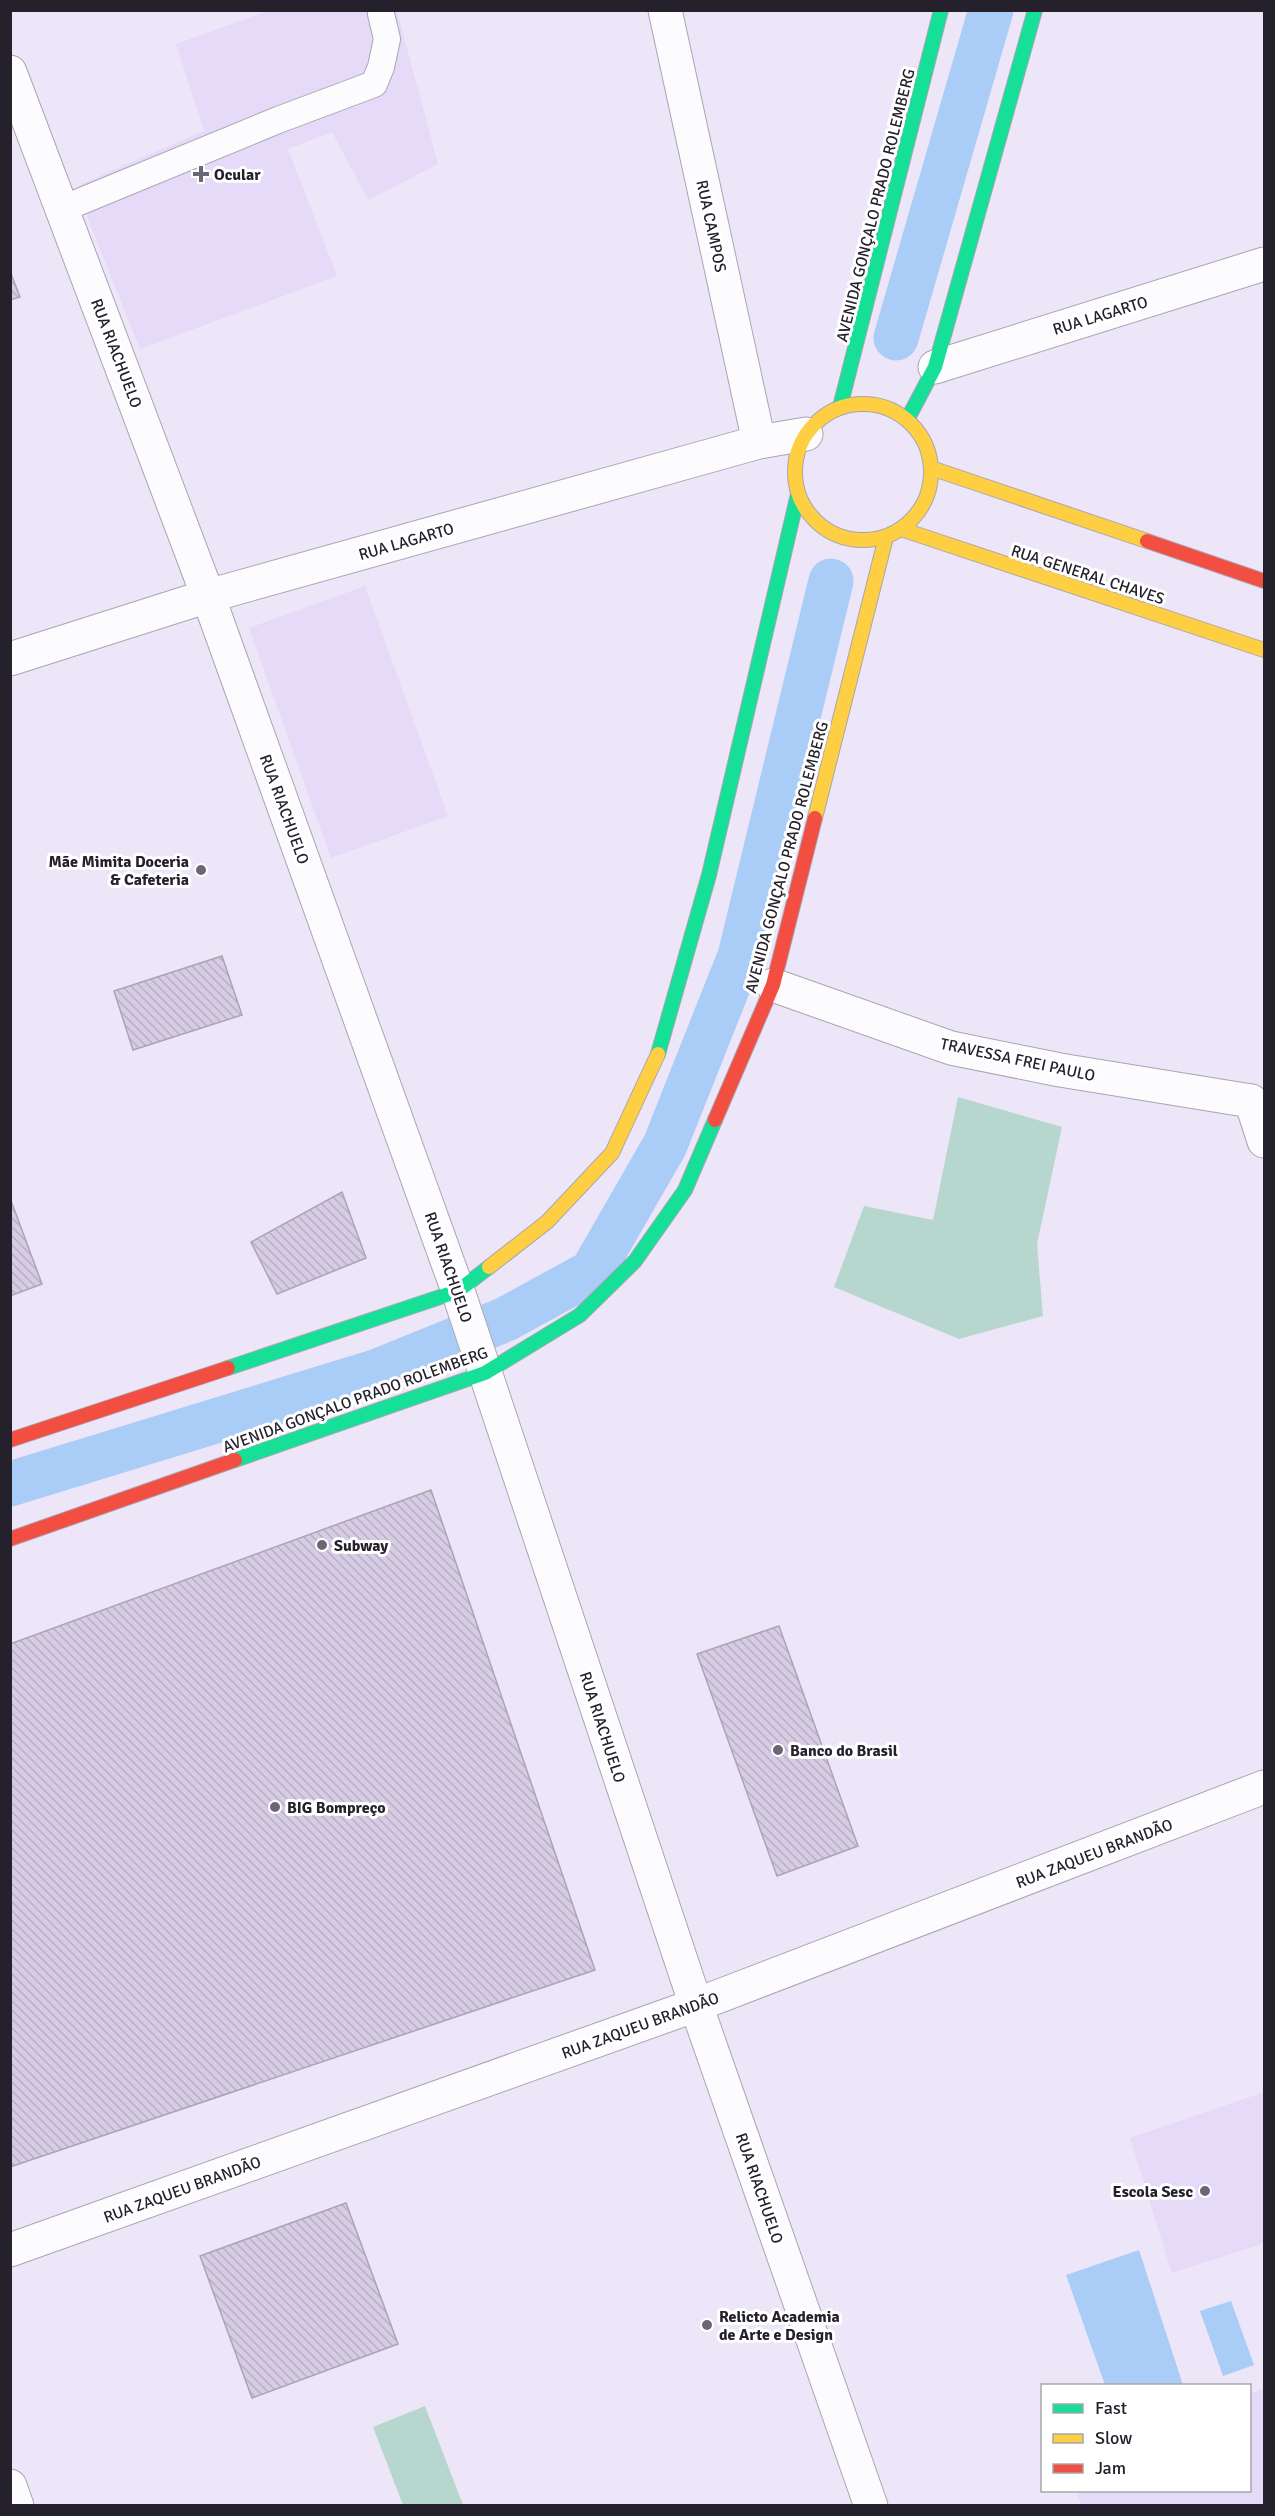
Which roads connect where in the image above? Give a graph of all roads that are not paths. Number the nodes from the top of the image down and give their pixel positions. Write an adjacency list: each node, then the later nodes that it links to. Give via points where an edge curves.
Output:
1 (665, 10): 12 (street, RUA CAMPOS)
2 (941, 10): 9 (street, AVENIDA GONÇALO PRADO ROLEMBERG)
3 (1035, 10): 8 (street)
4 (381, 14): 6 (lane, via 387,39 374,84)
5 (10, 72): 6 (street, RUA RIACHUELO)
6 (62, 209): 18 (street, RUA RIACHUELO)
7 (1264, 264): 8 (street, RUA LAGARTO)
8 (935, 367): 10 (street)
9 (840, 407): 10 (street, via 875,405); 11 (street, via 820,418)
10 (907, 420): 13 (street, via 924,441)
11 (806, 434): 12 (street, RUA LAGARTO); 14 (street, via 795,463)
12 (759, 442): 18 (street, RUA LAGARTO)
13 (931, 468): 15 (street, via 924,503); 17 (street)
14 (798, 494): 16 (street, via 811,518 833,534 859,541); 24 (street, via 709,875 655,1064 612,1153 547,1222)
15 (901, 530): 16 (street); 19 (street, RUA GENERAL CHAVES)
16 (886, 537): 21 (street, AVENIDA GONÇALO PRADO ROLEMBERG)
17 (1264, 581)
18 (208, 596): 20 (street, RUA LAGARTO); 24 (street, RUA RIACHUELO)
19 (1264, 650)
20 (10, 659)
21 (773, 985): 22 (street, TRAVESSA FREI PAULO, via 951,1048 1060,1070); 25 (street, AVENIDA GONÇALO PRADO ROLEMBERG, via 685,1190 635,1261 580,1315)
22 (1258, 1094): 23 (street)
23 (1264, 1141)
24 (462, 1302): 25 (street, RUA RIACHUELO); 26 (street)
25 (482, 1365): 27 (street, AVENIDA GONÇALO PRADO ROLEMBERG); 29 (street, RUA RIACHUELO)
26 (10, 1440)
27 (10, 1539)
28 (1264, 1787): 29 (street, RUA ZAQUEU BRANDÃO)
29 (696, 2005): 30 (street, RUA ZAQUEU BRANDÃO); 33 (street, RUA RIACHUELO)
30 (10, 2250)
31 (10, 2486): 32 (street)
32 (17, 2505)
33 (871, 2505)

